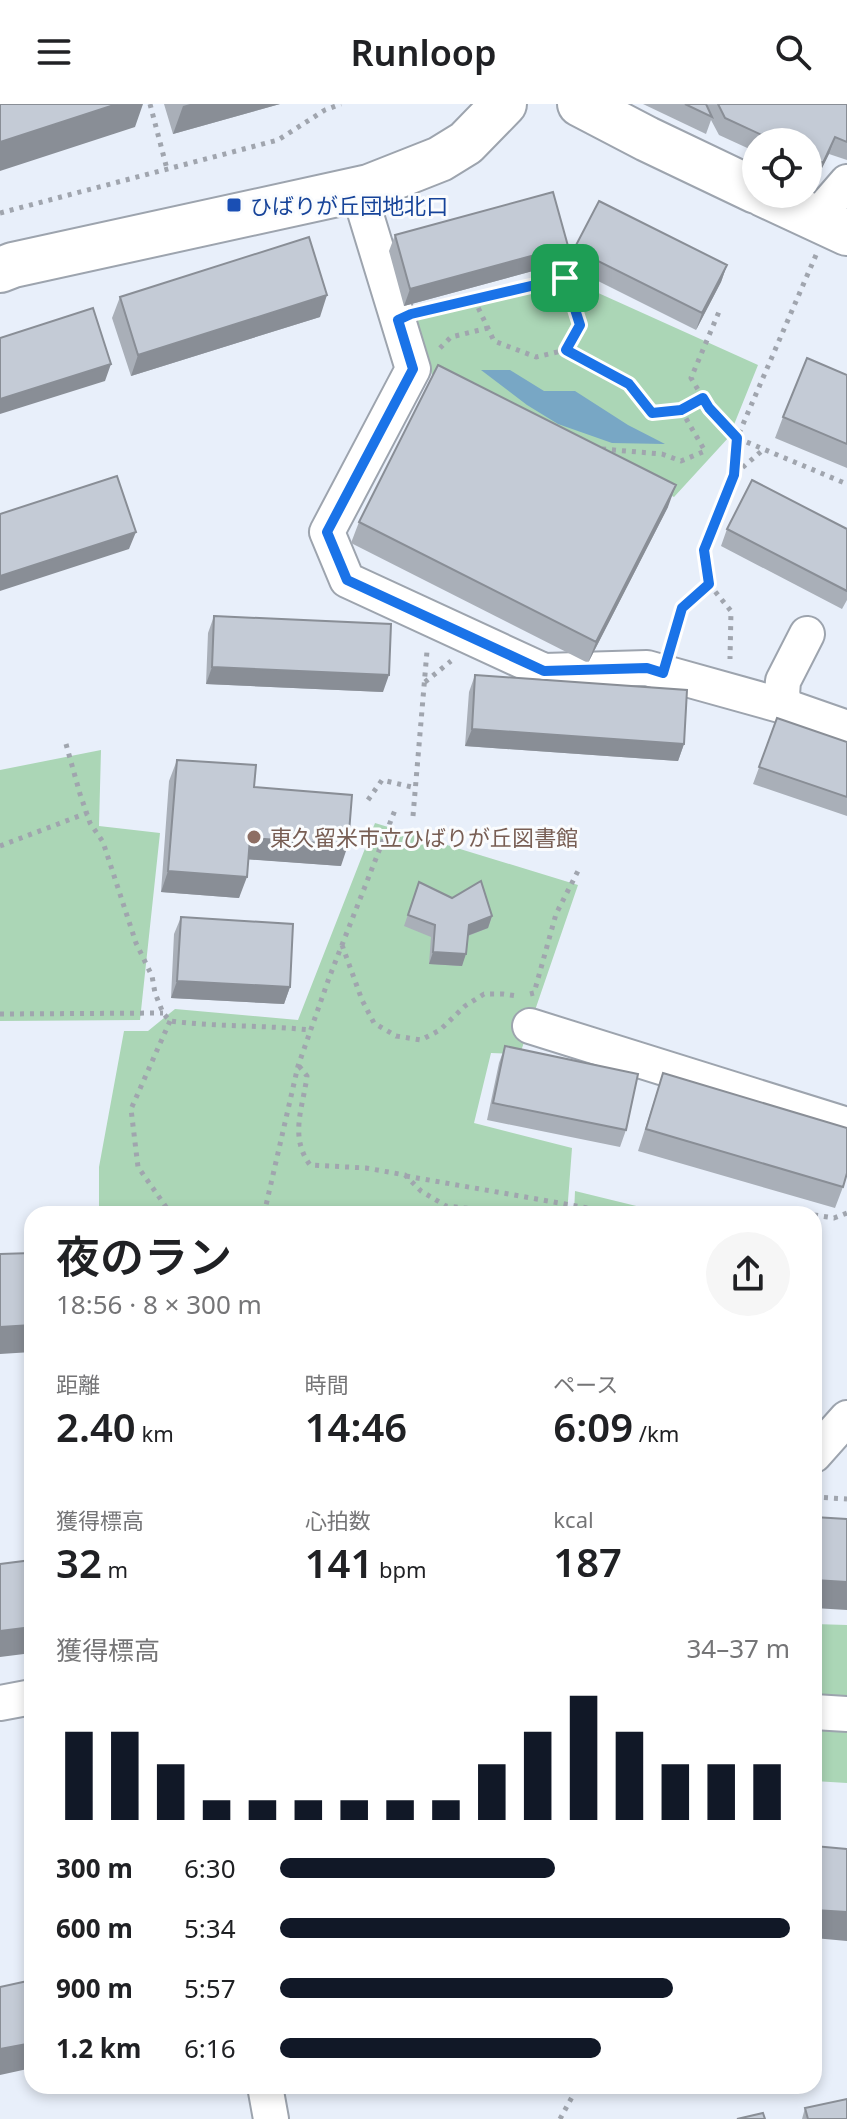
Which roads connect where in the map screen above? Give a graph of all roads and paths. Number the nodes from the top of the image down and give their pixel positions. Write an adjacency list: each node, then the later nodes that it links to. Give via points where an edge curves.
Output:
1 (150, 104): 5 (path)
2 (341, 104): 5 (path, via 278,140)
3 (504, 104): 8 (street, via 466,143 440,159)
4 (580, 104): 7 (street)
5 (167, 169): 10 (path)
6 (847, 182): 11 (street)
7 (742, 184)
8 (358, 189): 12 (street); 15 (street)
9 (792, 208): 11 (street)
10 (0, 213)
11 (830, 226): 21 (path)
12 (0, 270)
13 (474, 299): 15 (path); 16 (path); 17 (path, via 565,278 580,325)
14 (721, 307): 19 (path, via 691,378)
15 (398, 320): 27 (street, via 413,369 327,532 347,580)
16 (488, 328): 17 (path, via 494,341 536,357); 18 (path, via 451,337 440,347)
17 (566, 350): 20 (path, via 629,384 652,413)
18 (442, 356)
19 (703, 398): 20 (path); 21 (path)
20 (681, 410): 22 (path, via 705,451 681,461)
21 (737, 438): 23 (path); 24 (path)
22 (592, 444)
23 (764, 449): 24 (path); 25 (path)
24 (734, 475): 26 (path, via 704,550)
25 (847, 484)
26 (709, 584): 29 (path, via 682,608); 30 (path, via 731,611)
27 (429, 618): 29 (street, via 544,671 647,668); 34 (path)
28 (807, 634): 31 (street, via 783,681)
29 (663, 673): 30 (street)
30 (729, 691): 31 (street)
31 (787, 707): 32 (street)
32 (847, 728)
33 (66, 744): 37 (path)
34 (416, 788): 35 (path, via 382,780); 38 (path)
35 (368, 800)
36 (395, 810): 41 (path)
37 (87, 813): 39 (path); 42 (path, via 103,842)
38 (413, 816)
39 (0, 846)
40 (579, 869): 41 (path, via 556,914 534,993 484,994 421,1040 396,1036 374,1023)
41 (342, 944): 46 (path)
42 (163, 1013): 43 (path); 44 (path)
43 (0, 1014)
44 (170, 1021): 46 (path); 50 (path, via 131,1109 138,1167)
45 (530, 1026): 48 (street)
46 (310, 1030): 47 (path)
47 (298, 1066): 49 (path, via 307,1076 298,1127 301,1153 310,1165); 51 (path)
48 (847, 1125)
49 (405, 1175): 52 (path); 53 (path)
50 (165, 1206)
51 (266, 1206)
52 (446, 1206)
53 (577, 1206)
54 (847, 1213): 55 (path)
55 (822, 1216)
56 (847, 1418): 57 (street)
57 (822, 1446)
58 (822, 1497): 59 (path)
59 (847, 1499)
60 (24, 1698): 61 (street)
61 (0, 1703)
62 (822, 1712): 63 (street)
63 (847, 1714)
64 (266, 2094): 66 (street)
65 (574, 2094): 67 (path)
66 (271, 2119)
67 (560, 2119)

